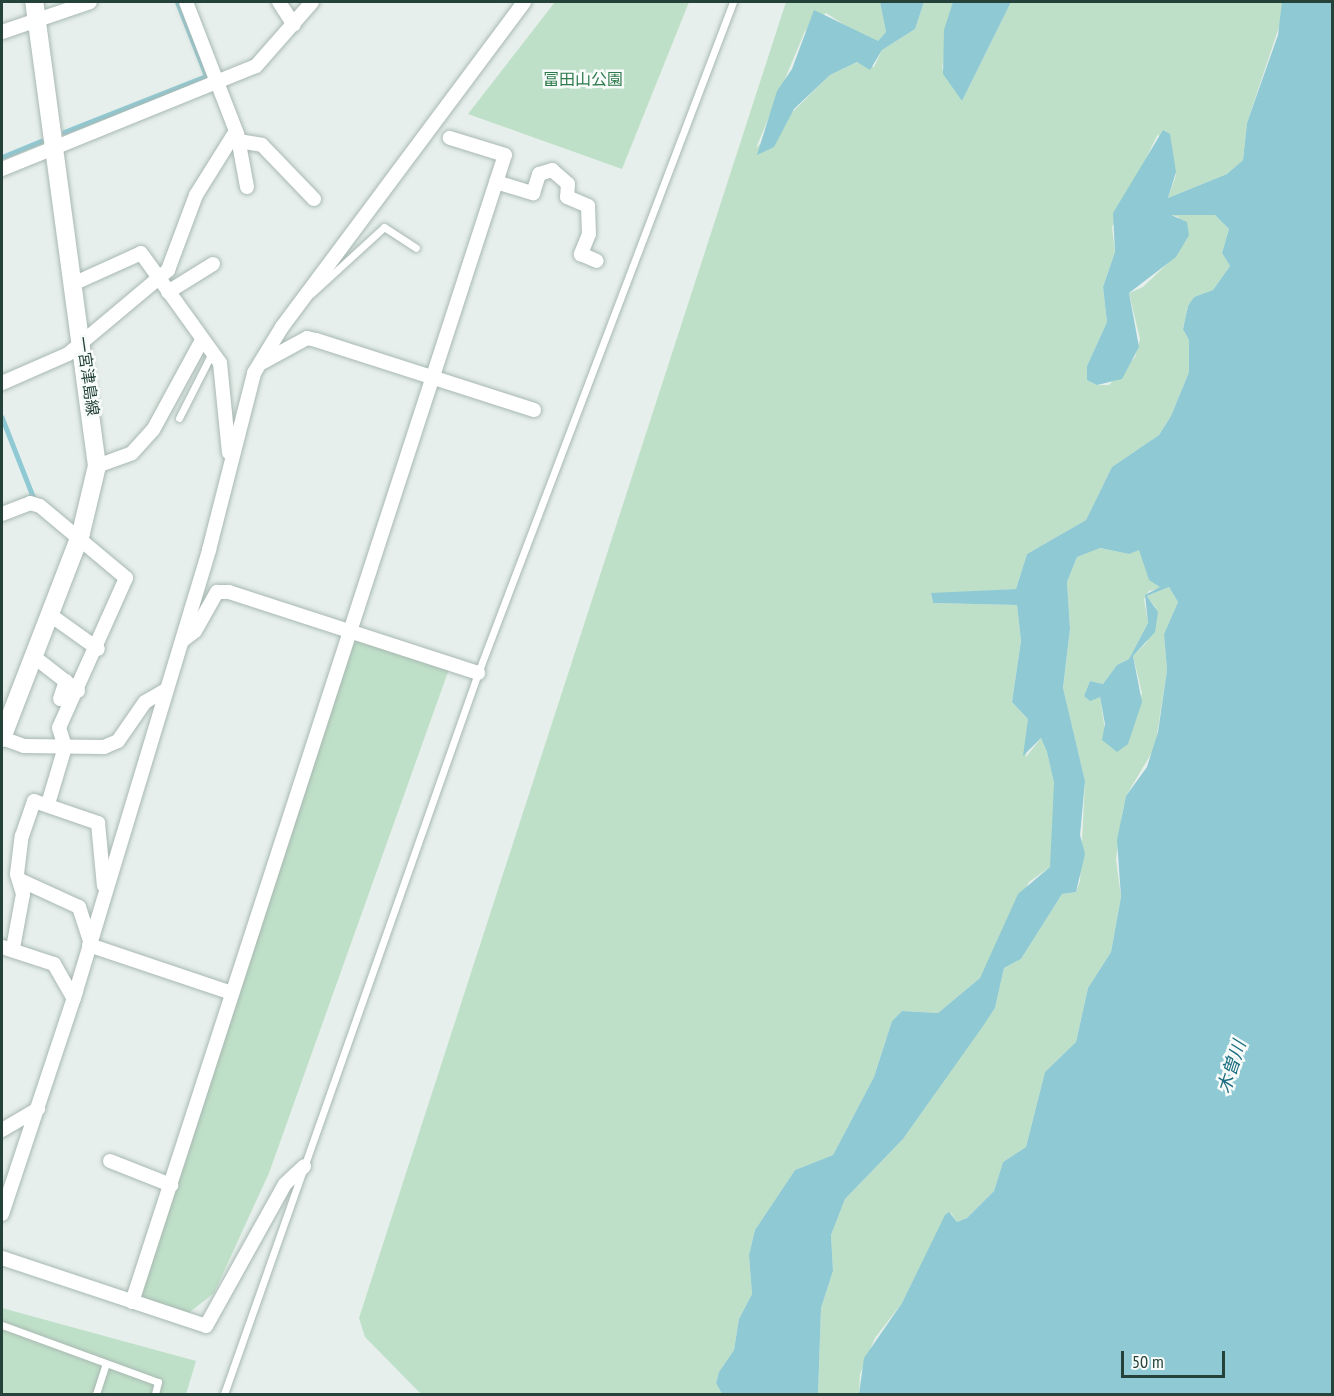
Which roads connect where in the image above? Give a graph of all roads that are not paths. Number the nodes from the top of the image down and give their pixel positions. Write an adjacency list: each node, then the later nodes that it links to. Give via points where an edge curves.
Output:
1 (34, 2): 8 (main road, 一宮津島線)
2 (90, 2): 8 (street)
3 (186, 2): 11 (street)
4 (279, 2): 9 (street)
5 (312, 2): 9 (street)
6 (524, 2): 25 (street)
7 (734, 2): 43 (lane)
8 (36, 20): 10 (street); 14 (main road, 一宮津島線)
9 (294, 25): 11 (street, via 256,66)
10 (2, 32)
11 (218, 81): 12 (street); 14 (street)
12 (237, 136): 17 (street); 18 (street, via 262,145); 22 (street, via 196,195 180,245)
13 (450, 138): 16 (street, via 505,155)
14 (54, 148): 15 (street); 23 (main road, 一宮津島線)
15 (2, 169)
16 (496, 182): 20 (street, via 533,193 539,174 552,170 568,184 567,197 588,206 591,218 581,255); 30 (street)
17 (247, 187)
18 (314, 199)
19 (416, 248): 25 (lane, via 384,227)
20 (597, 261)
21 (211, 271): 24 (street)
22 (159, 279): 23 (street, via 141,253); 24 (street); 27 (street)
23 (75, 283): 27 (main road, 一宮津島線)
24 (168, 292): 26 (street)
25 (301, 302): 29 (street)
26 (202, 340): 28 (street); 35 (street, via 153,429 132,453)
27 (84, 344): 31 (street); 35 (main road, 一宮津島線)
28 (212, 353): 33 (lane); 34 (street, via 222,370)
29 (258, 367): 30 (street, via 307,338); 34 (street)
30 (432, 377): 32 (street); 39 (street)
31 (2, 383)
32 (534, 410)
33 (179, 418)
34 (230, 455): 40 (street)
35 (97, 466): 37 (main road, 一宮津島線)
36 (2, 514): 37 (street, via 30,503)
37 (79, 539): 38 (main road, 一宮津島線); 41 (street, via 126,578 112,600)
38 (50, 614): 41 (street); 42 (main road, 一宮津島線)
39 (350, 631): 40 (street, via 217,592 195,631); 43 (street); 55 (street)
40 (182, 641): 45 (street)
41 (98, 649): 46 (street)
42 (33, 656): 44 (street); 48 (main road, 一宮津島線)
43 (478, 673): 60 (lane)
44 (66, 681): 46 (street); 47 (street)
45 (166, 690): 49 (street, via 145,702 118,741 104,747); 52 (street)
46 (78, 691): 49 (street, via 59,728)
47 (60, 699)
48 (2, 738): 49 (street, via 24,746)
49 (64, 747): 50 (street)
50 (48, 804): 51 (street, via 34,801 22,836); 52 (street, via 98,823)
51 (20, 880): 53 (street, via 79,907); 54 (street)
52 (105, 889): 53 (street)
53 (90, 943): 55 (street); 56 (street)
54 (7, 948): 56 (street, via 54,964)
55 (232, 993): 61 (street)
56 (74, 999): 57 (street)
57 (38, 1109): 58 (street); 62 (street)
58 (2, 1131)
59 (110, 1161): 61 (street)
60 (304, 1166): 64 (street, via 285,1184 206,1326); 69 (lane)
61 (171, 1185): 64 (street)
62 (2, 1214)
63 (2, 1258): 64 (street)
64 (132, 1302)
65 (2, 1325): 66 (lane)
66 (105, 1366): 67 (lane); 68 (lane, via 158,1382)
67 (96, 1395)
68 (155, 1395)
69 (224, 1395)

